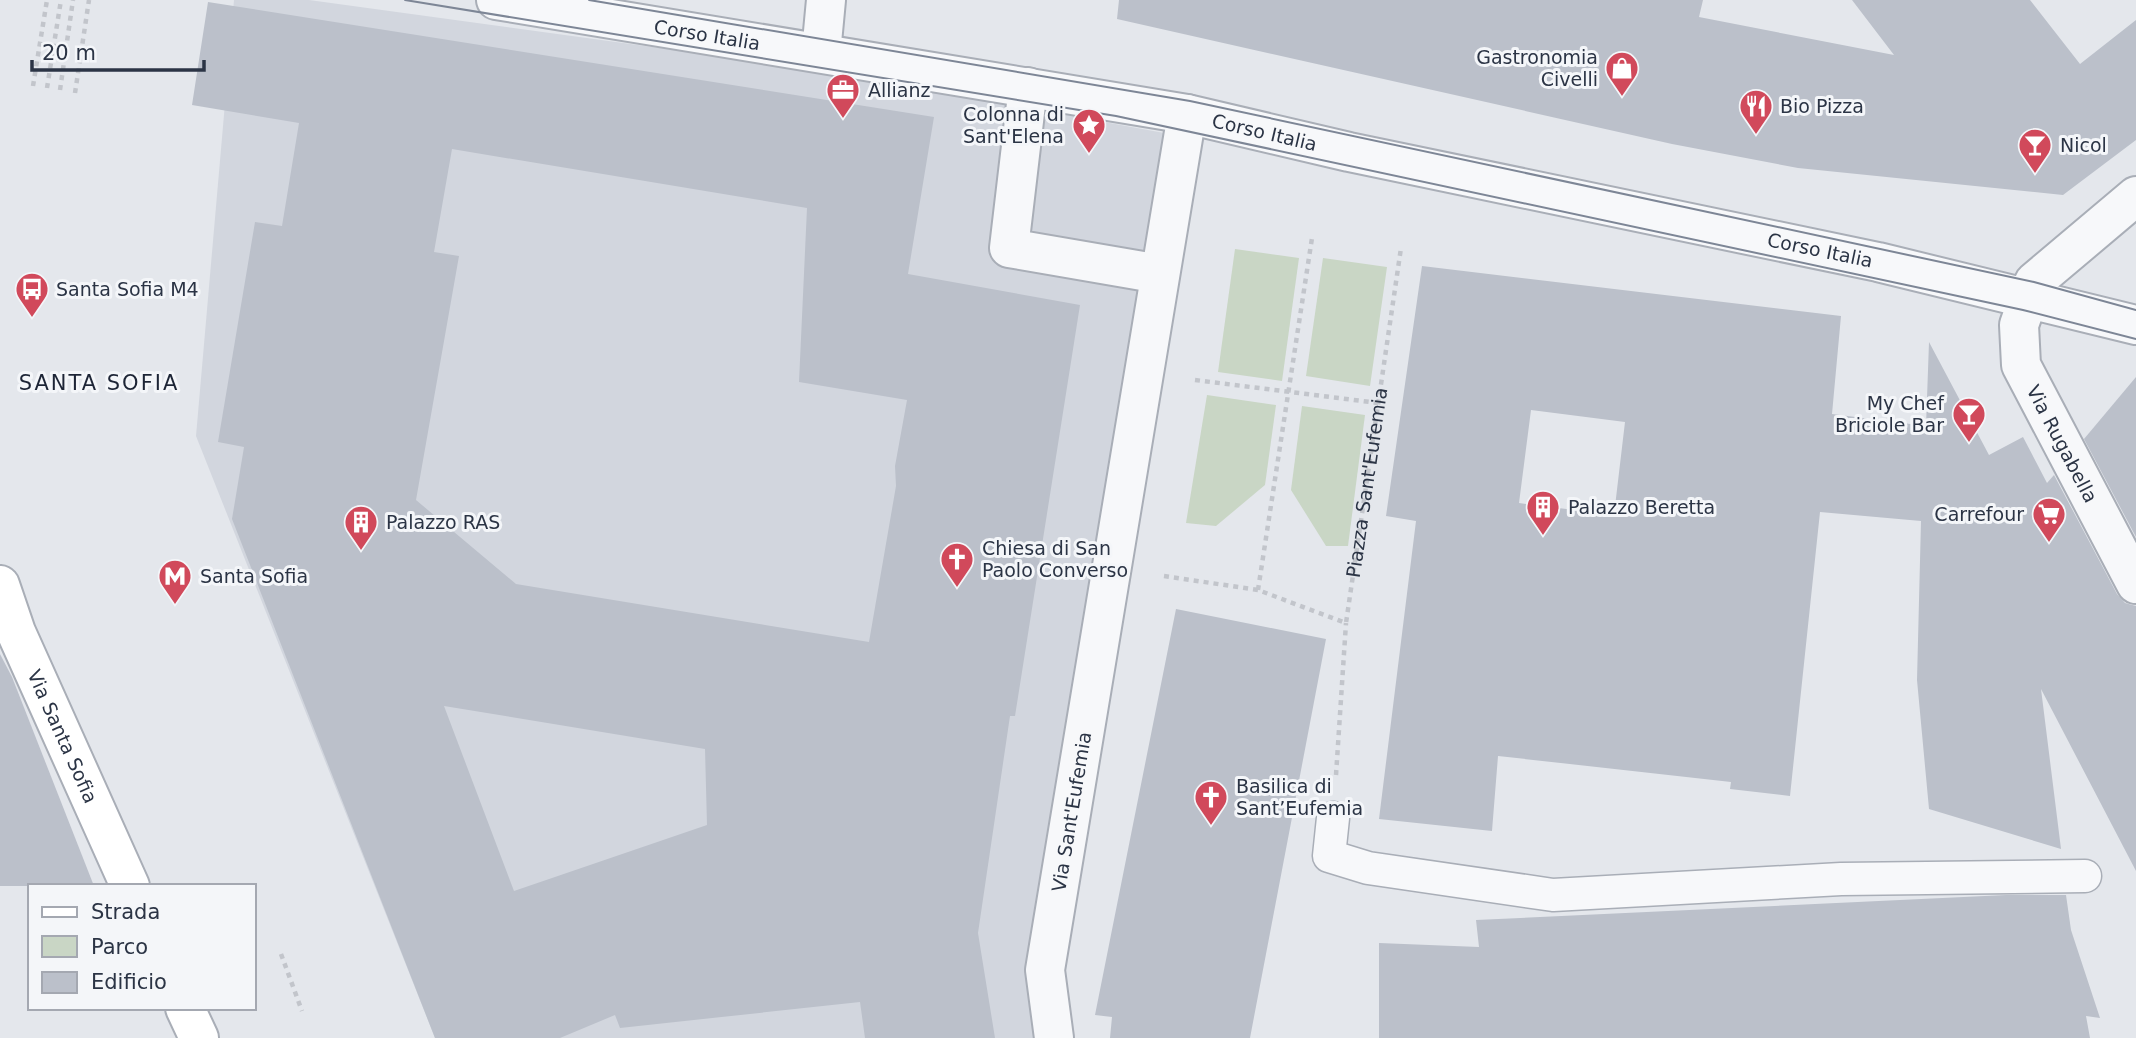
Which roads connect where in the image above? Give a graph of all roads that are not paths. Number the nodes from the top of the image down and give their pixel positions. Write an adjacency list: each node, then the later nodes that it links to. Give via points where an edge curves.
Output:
1 (496, 0): 3 (street, Corso Italia)
2 (826, 0): 3 (street)
3 (821, 53): 4 (street, Corso Italia)
4 (1028, 87): 5 (street, Corso Italia); 7 (street, via 1009,248)
5 (1187, 114): 7 (street); 8 (street, Corso Italia)
6 (2136, 195): 8 (street, via 2034,282)
7 (1160, 274): 17 (street, Via Sant'Eufemia, via 1045,970)
8 (2027, 296): 9 (street, Corso Italia); 11 (street, Via Rugabella, via 2019,325 2021,365)
9 (2136, 325)
10 (0, 584): 14 (street, Via Santa Sofia, via 16,632)
11 (2136, 584)
12 (1333, 818): 13 (lane, via 1329,856 1368,868 1553,895 1841,879)
13 (2085, 876)
14 (129, 884)
15 (186, 1010): 16 (street)
16 (199, 1038)
17 (1054, 1038)

